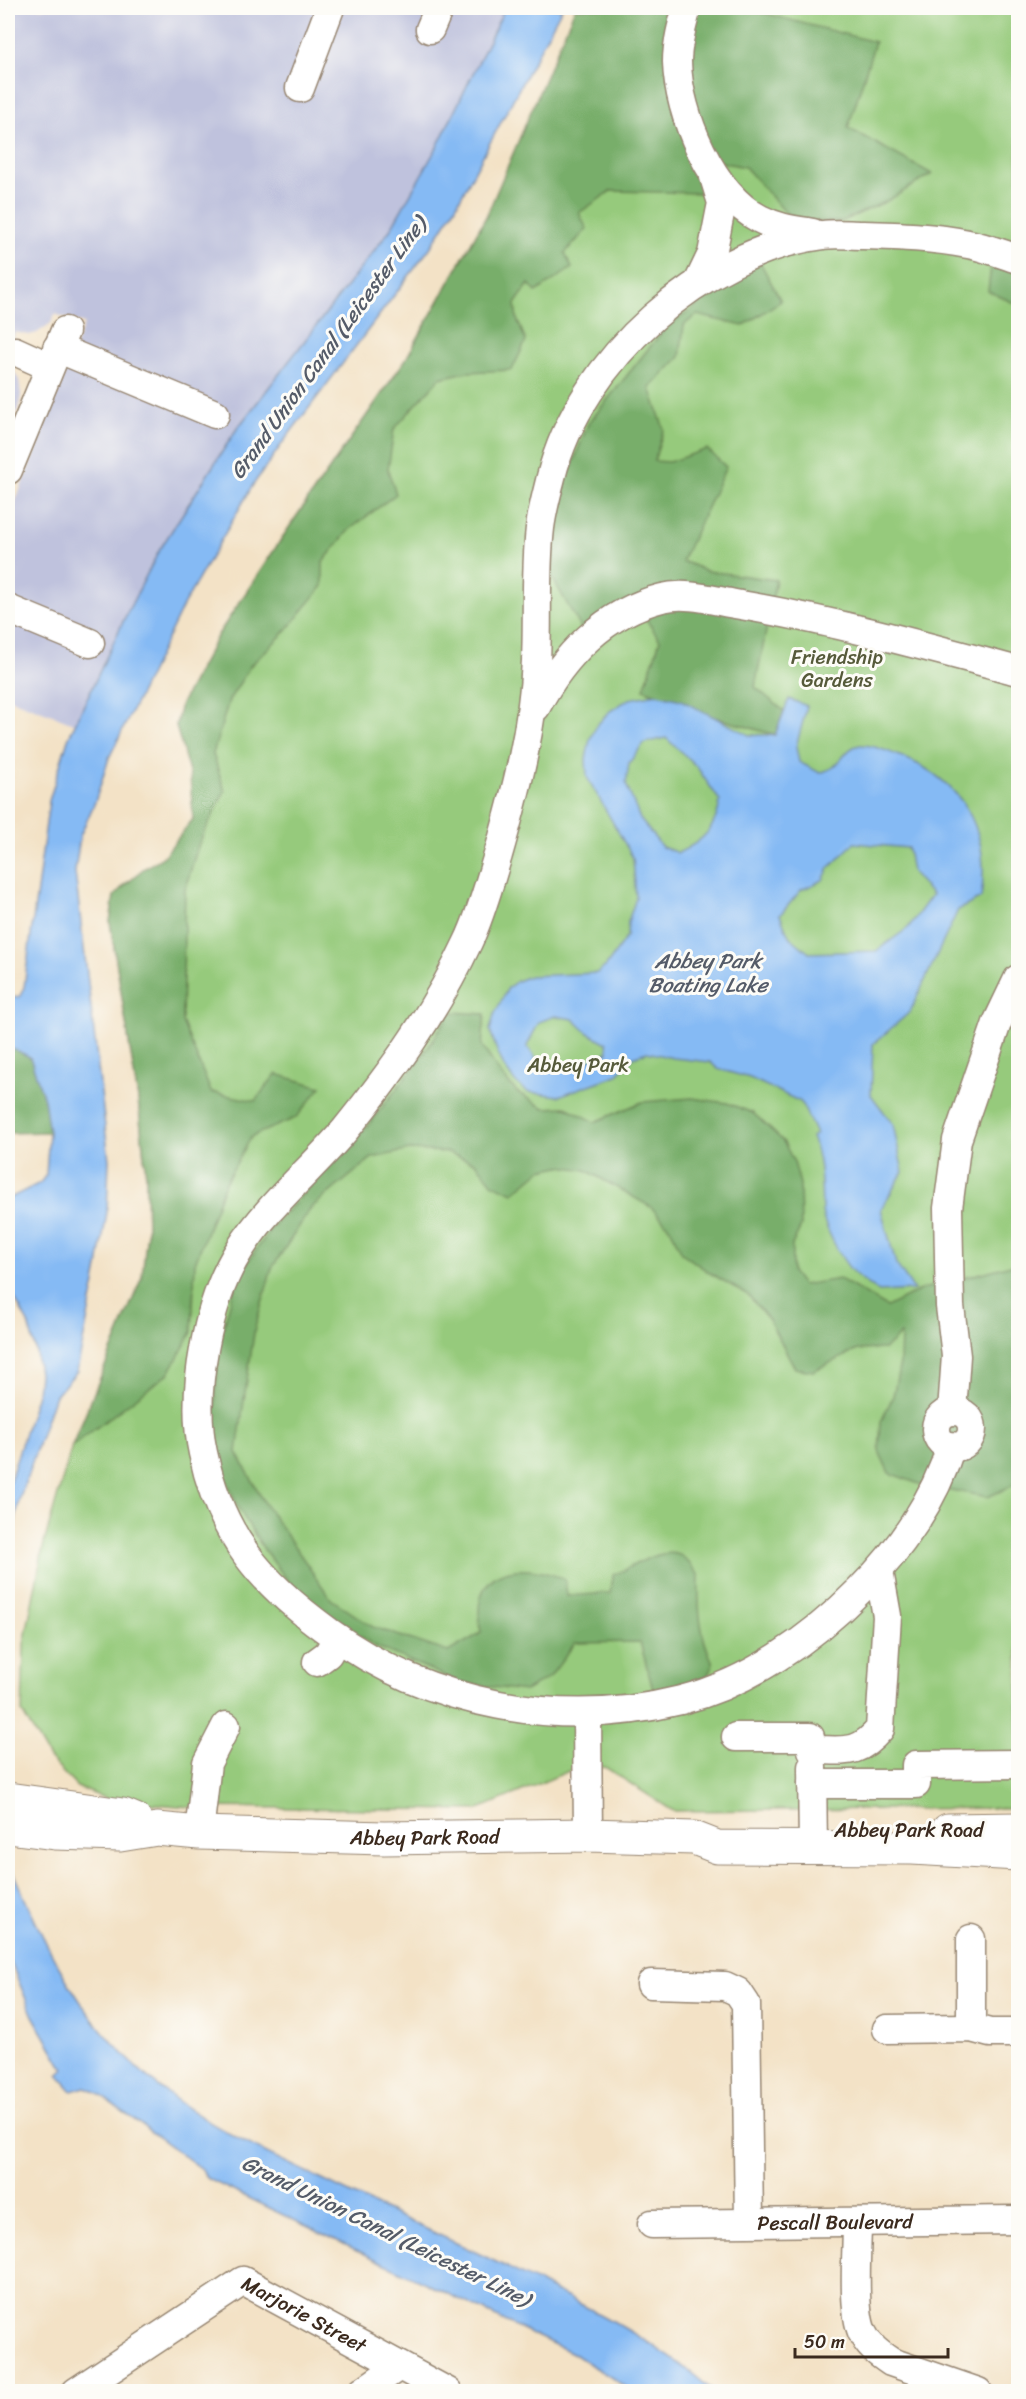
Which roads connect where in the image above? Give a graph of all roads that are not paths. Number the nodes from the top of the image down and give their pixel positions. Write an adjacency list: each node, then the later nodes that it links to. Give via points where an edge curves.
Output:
1 (330, 8): 3 (street)
2 (687, 8): 4 (street, via 677,62 681,88 699,145)
3 (300, 88)
4 (714, 175): 5 (street, via 760,219 785,229); 7 (street, via 722,203 712,254)
5 (825, 234): 6 (street, via 898,236 970,244); 7 (street, via 758,251)
6 (1018, 259)
7 (699, 281): 15 (street, via 640,329 571,420 553,468 540,527)
8 (57, 348): 9 (street); 10 (street); 11 (street)
9 (15, 351)
10 (215, 414)
11 (8, 470)
12 (8, 609): 13 (street)
13 (90, 643)
14 (1018, 671): 15 (street, via 787,613 685,596 665,597 633,606 600,626 550,680)
15 (532, 714): 18 (street, via 510,812 470,939 429,1014 392,1070 238,1251 218,1297 203,1353 199,1414 202,1448 232,1534 252,1564 279,1592)
16 (1018, 979): 17 (street, via 997,1023 957,1140 949,1199 950,1306 956,1356 952,1411 968,1417 972,1427 970,1438 957,1447 951,1446 930,1496)
17 (879, 1571): 20 (street, via 841,1610 805,1638 729,1682 685,1699); 23 (street, via 887,1616 880,1729 856,1749)
18 (337, 1638): 19 (street, via 328,1654); 20 (street, via 385,1666 440,1690 494,1704)
19 (317, 1662)
20 (587, 1714): 29 (street)
21 (226, 1726): 28 (street, via 207,1763)
22 (736, 1737): 23 (street, via 810,1737)
23 (812, 1750): 25 (street)
24 (1018, 1764): 25 (street, via 916,1765 916,1784)
25 (812, 1784): 30 (street)
26 (19, 1814): 28 (main road, Abbey Park Road, via 123,1815 157,1829)
27 (1018, 1829): 30 (main road, Abbey Park Road)
28 (199, 1833): 29 (main road, Abbey Park Road, via 384,1838)
29 (588, 1835): 30 (main road, Abbey Park Road, via 694,1838 717,1847)
30 (813, 1839): 31 (main road, Abbey Park Road)
31 (1018, 1854)
32 (971, 1939): 34 (street)
33 (651, 1984): 38 (street, via 725,1986 738,1992 746,2004)
34 (971, 2028): 35 (street); 36 (street)
35 (887, 2029)
36 (1018, 2033)
37 (1018, 2220): 39 (street, Pescall Boulevard)
38 (749, 2222): 39 (street, Pescall Boulevard); 40 (street, Pescall Boulevard)
39 (857, 2223): 45 (street, via 857,2307 866,2339 891,2362)
40 (652, 2224)
41 (399, 2366): 42 (street, Marjorie Street, via 243,2280); 43 (street); 44 (street, Marjorie Street)
42 (75, 2391)
43 (362, 2391)
44 (448, 2391)
45 (978, 2391)

